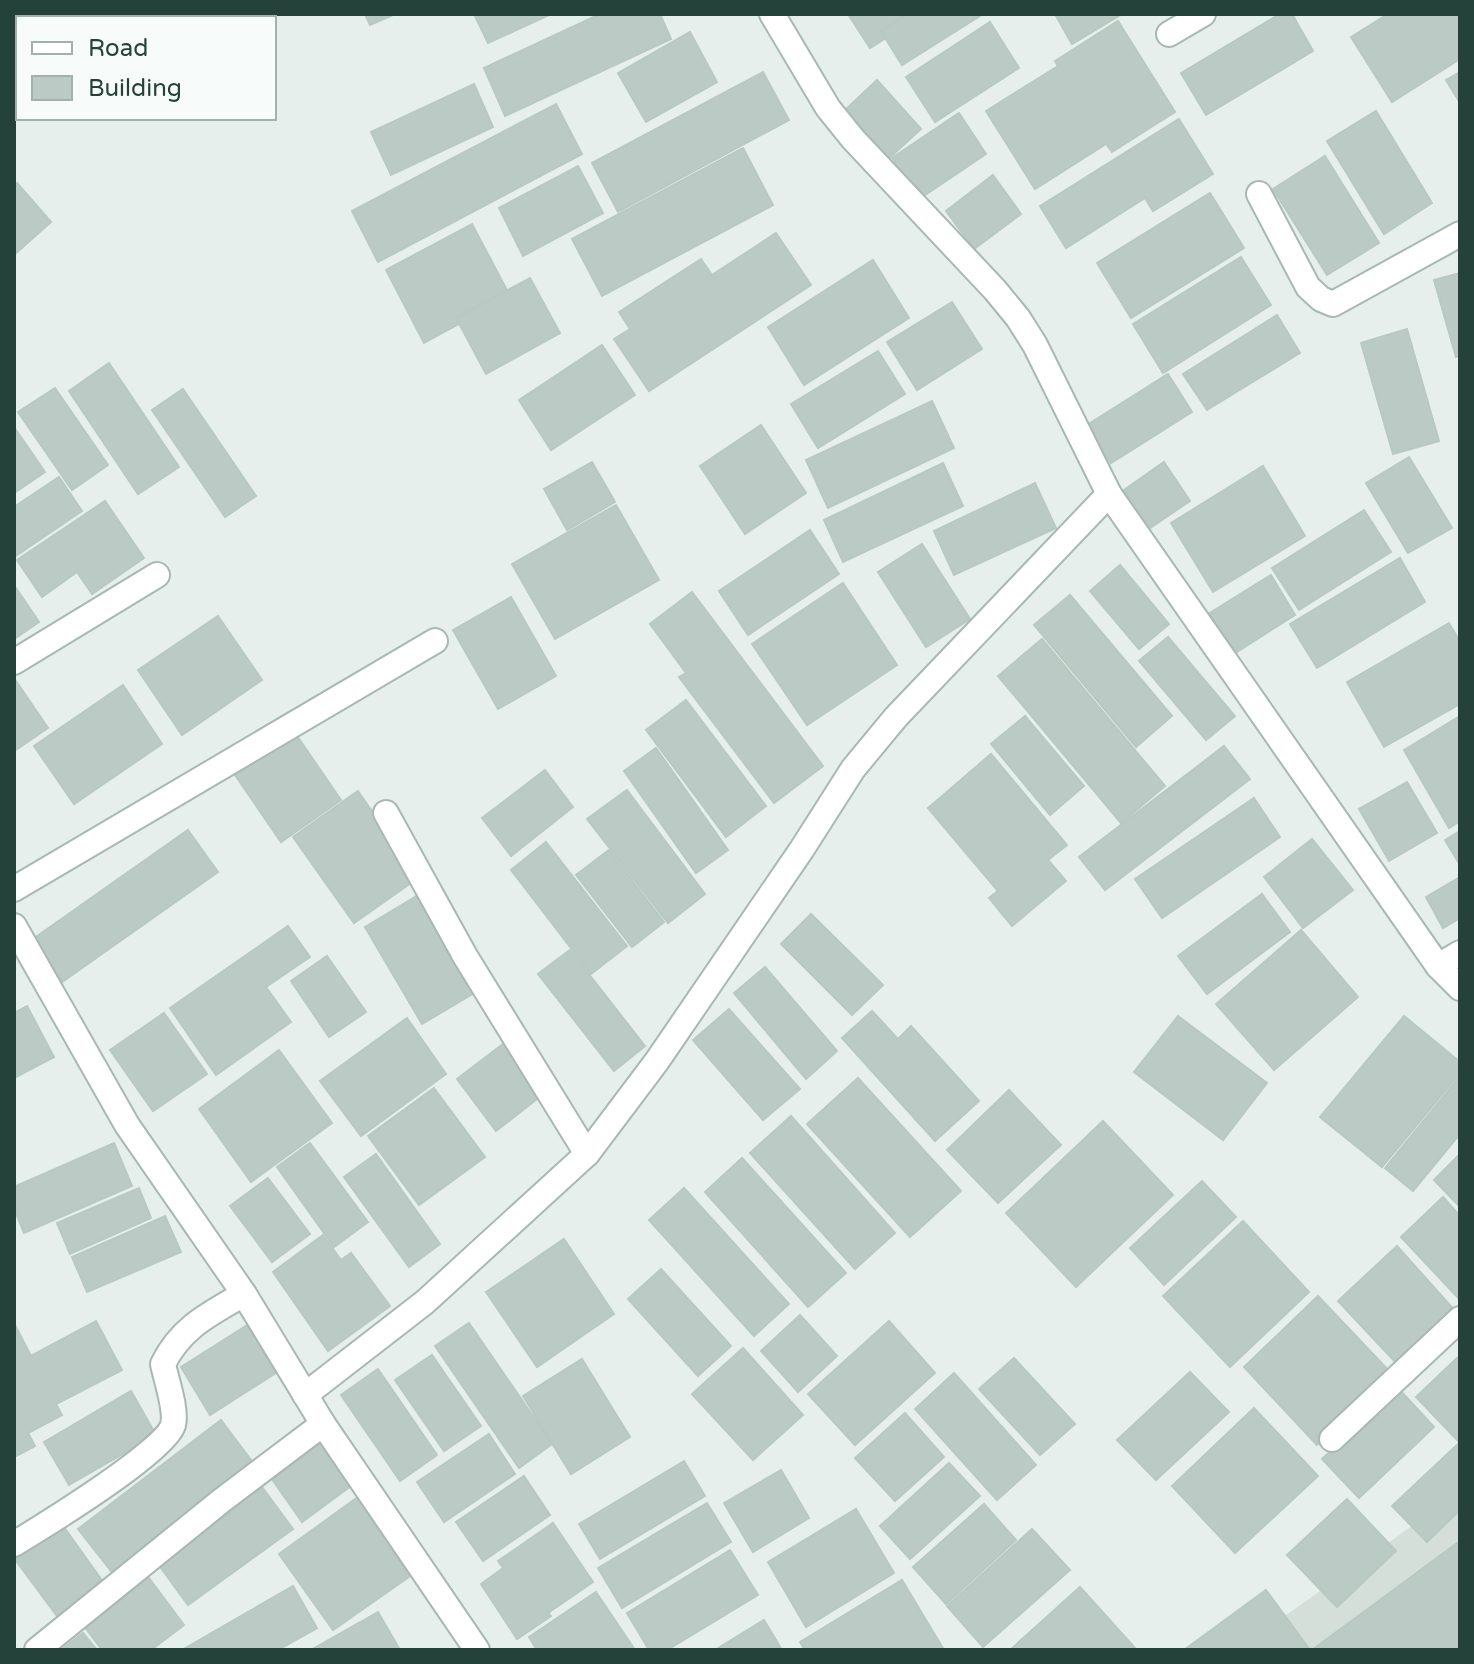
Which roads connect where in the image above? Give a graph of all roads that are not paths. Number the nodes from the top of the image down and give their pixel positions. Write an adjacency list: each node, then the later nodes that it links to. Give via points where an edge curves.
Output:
1 (772, 14): 6 (street, via 845,128 1018,318)
2 (1203, 14): 3 (street)
3 (1169, 34)
4 (1259, 194): 5 (street, via 1308,287 1333,304)
5 (1460, 234)
6 (1109, 494): 14 (street); 16 (street, via 853,769 666,1049)
7 (157, 575): 9 (street)
8 (435, 641): 11 (street)
9 (14, 662)
10 (386, 813): 16 (street, via 465,956)
11 (14, 889)
12 (14, 926): 17 (street, via 127,1125)
13 (1460, 953): 14 (street)
14 (1438, 966): 15 (street)
15 (1460, 988)
16 (587, 1154): 19 (street, via 425,1302)
17 (244, 1294): 19 (street); 22 (street, via 173,1343 163,1364 173,1424 163,1441)
18 (1460, 1319): 21 (street)
19 (305, 1395): 20 (street)
20 (323, 1424): 23 (street); 24 (street)
21 (1332, 1439)
22 (14, 1544)
23 (37, 1650)
24 (477, 1650)

